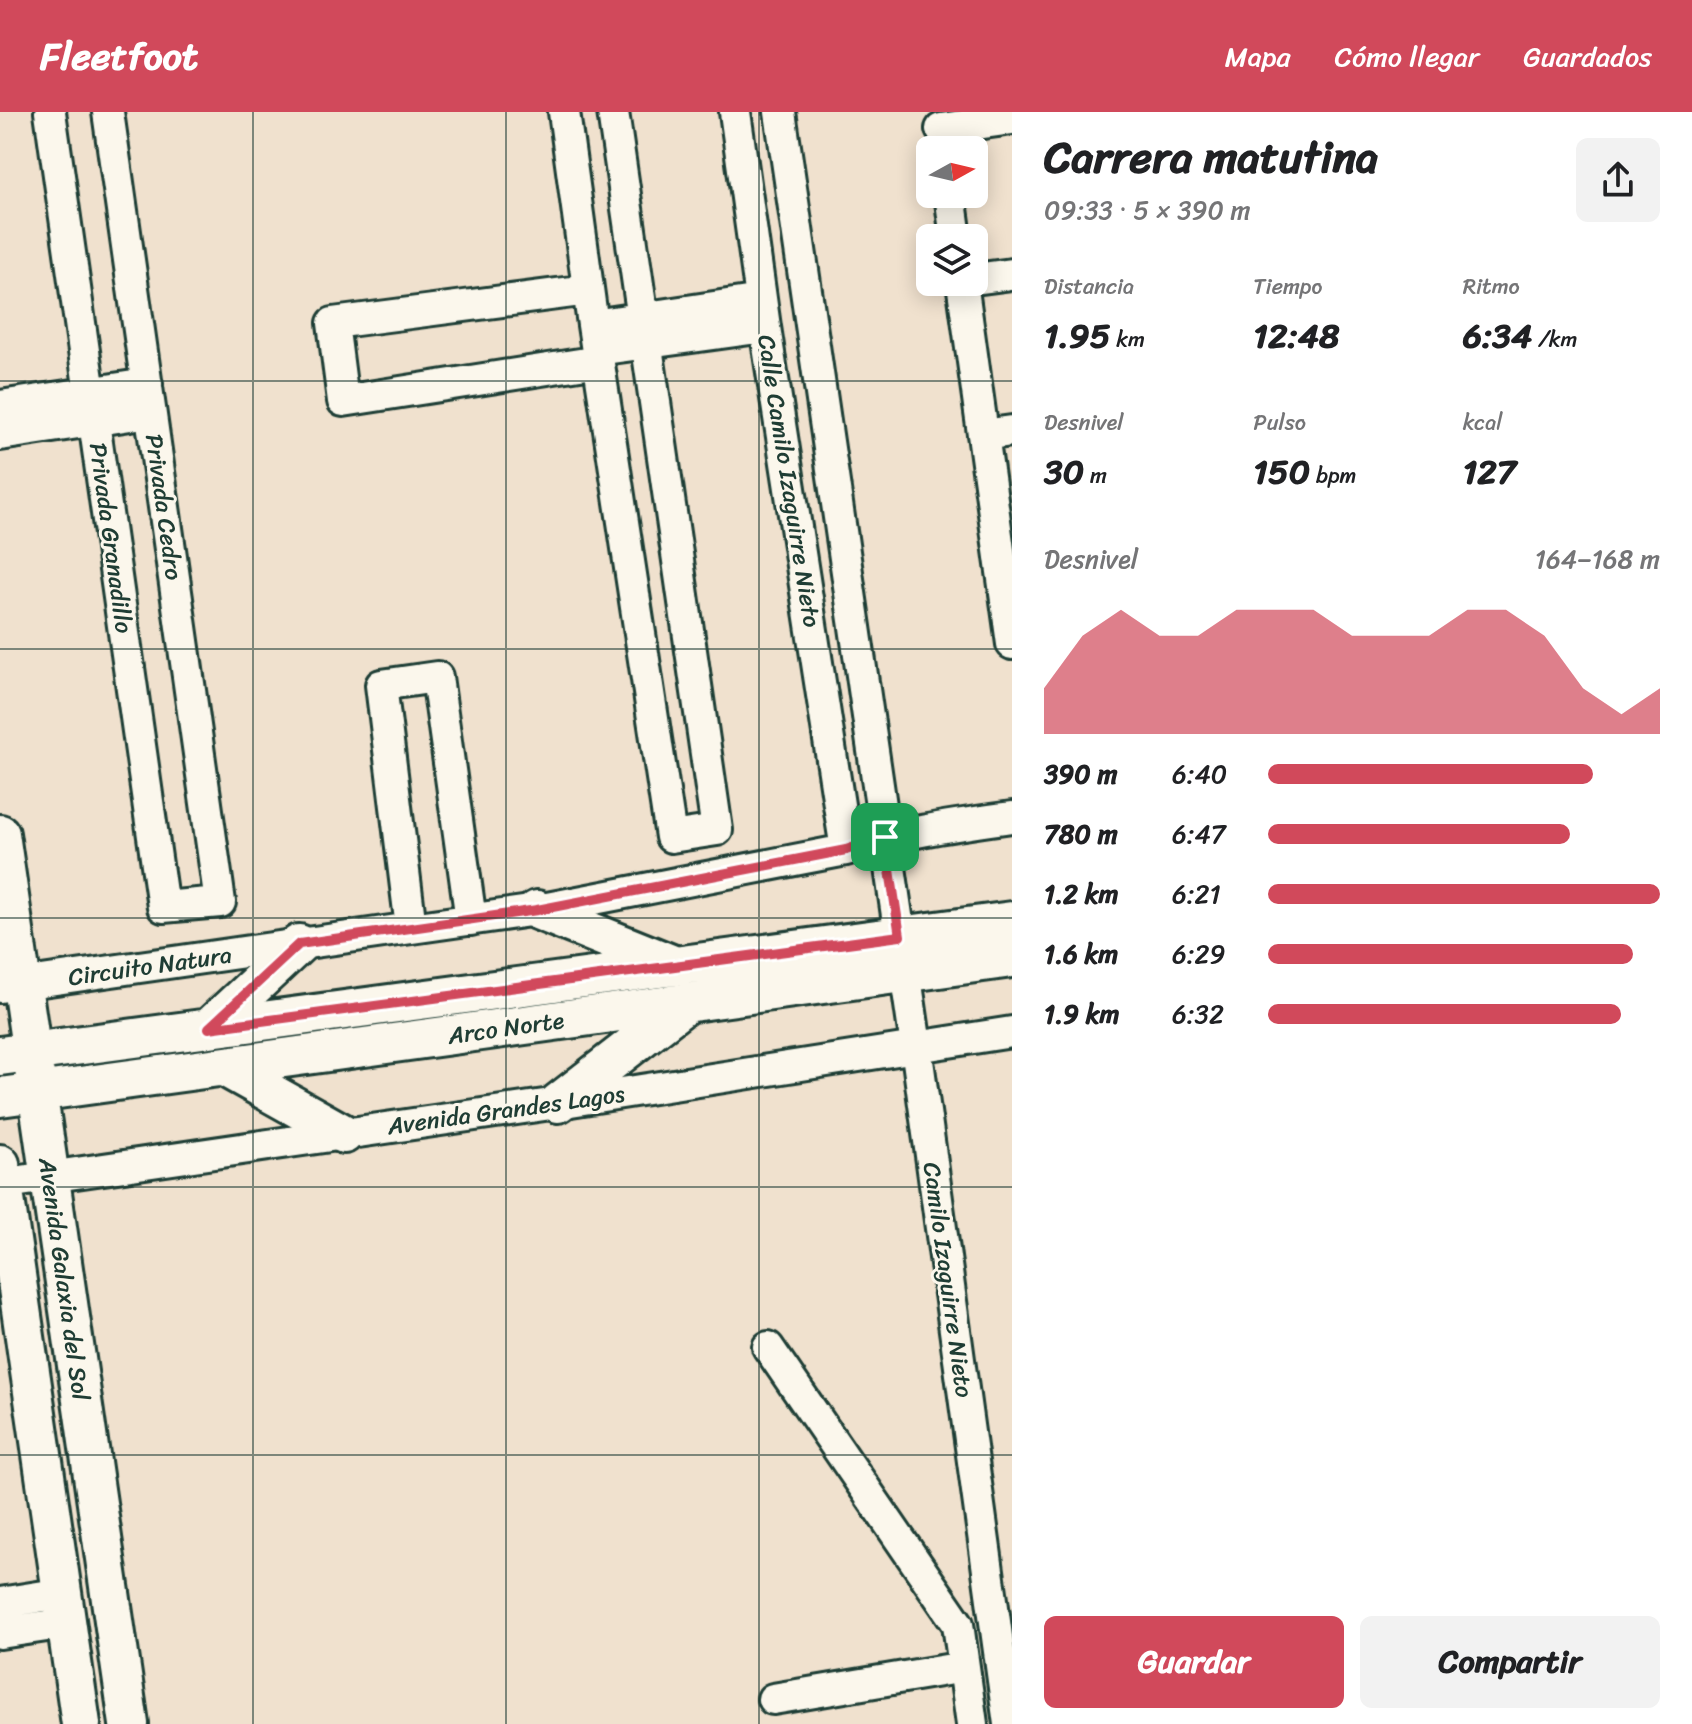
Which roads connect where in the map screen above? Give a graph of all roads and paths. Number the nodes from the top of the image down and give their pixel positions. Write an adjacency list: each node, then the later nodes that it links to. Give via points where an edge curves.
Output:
1 (50, 112): 18 (street, Privada Granadillo)
2 (108, 112): 16 (street, Privada Cedro)
3 (564, 112): 11 (street)
4 (613, 112): 14 (street)
5 (735, 112): 13 (street, Calle Camilo Izaguirre Nieto)
6 (780, 112): 25 (street, Camilo Izaguirre Nieto)
7 (1012, 119): 8 (street)
8 (941, 130)
9 (1012, 274): 10 (street)
10 (988, 277)
11 (588, 290): 15 (street); 15 (street, via 333,323 343,401)
12 (965, 296): 19 (street)
13 (763, 313): 14 (street); 26 (street, Calle Camilo Izaguirre Nieto)
14 (645, 330): 15 (street); 15 (street, via 717,830 671,837)
15 (596, 345)
16 (148, 398): 18 (street); 27 (street, Privada Cedro)
17 (0, 406): 18 (street)
18 (92, 407): 20 (street); 27 (street, Privada Granadillo, via 163,907)
19 (997, 433): 21 (street)
20 (0, 435)
21 (1009, 591): 22 (street)
22 (1012, 644)
23 (1012, 817): 25 (street, Circuito Natura)
24 (0, 834): 36 (main road, Avenida Galaxia del Sol)
25 (885, 837): 26 (street, Circuito Natura); 33 (street, Camilo Izaguirre Nieto)
26 (846, 850): 28 (street, Circuito Natura)
27 (220, 902)
28 (537, 910): 29 (street, Circuito Natura); 35 (main road)
29 (471, 920): 31 (street, Circuito Natura); 31 (street, via 437,677 381,685)
30 (1012, 921): 33 (main road, Arco Norte)
31 (411, 928): 32 (street, Circuito Natura)
32 (299, 944): 36 (street, Circuito Natura); 37 (main road)
33 (902, 954): 34 (main road, Arco Norte); 35 (main road, Arco Norte); 39 (street, Camilo Izaguirre Nieto)
34 (1012, 958)
35 (684, 984): 37 (main road, Arco Norte); 41 (main road, Arco Norte); 43 (main road)
36 (10, 986): 40 (main road, Avenida Galaxia del Sol)
37 (209, 1028): 40 (main road, Arco Norte)
38 (1012, 1032): 39 (street, Avenida Grandes Lagos)
39 (916, 1046): 43 (street, Avenida Grandes Lagos); 58 (street, Camilo Izaguirre Nieto)
40 (15, 1054): 42 (main road, Avenida Galaxia del Sol)
41 (226, 1068): 42 (main road, Arco Norte); 44 (main road)
42 (18, 1095): 46 (main road, Avenida Galaxia del Sol)
43 (558, 1103): 44 (street, Avenida Grandes Lagos)
44 (344, 1134): 46 (street, Avenida Grandes Lagos)
45 (1, 1177): 46 (street, Avenida Grandes Lagos); 49 (main road, Avenida Galaxia del Sol)
46 (49, 1177): 48 (main road, Avenida Galaxia del Sol)
47 (768, 1347): 53 (street, via 958,1624)
48 (81, 1396): 49 (main road); 56 (main road, Avenida Galaxia del Sol)
49 (36, 1403): 51 (main road, Avenida Galaxia del Sol)
50 (0, 1603): 51 (street)
51 (65, 1608): 52 (street); 55 (main road, Avenida Galaxia del Sol)
52 (0, 1633)
53 (964, 1667): 54 (street); 57 (street)
54 (773, 1699)
55 (81, 1724)
56 (129, 1724)
57 (972, 1724)
58 (1009, 1724)

